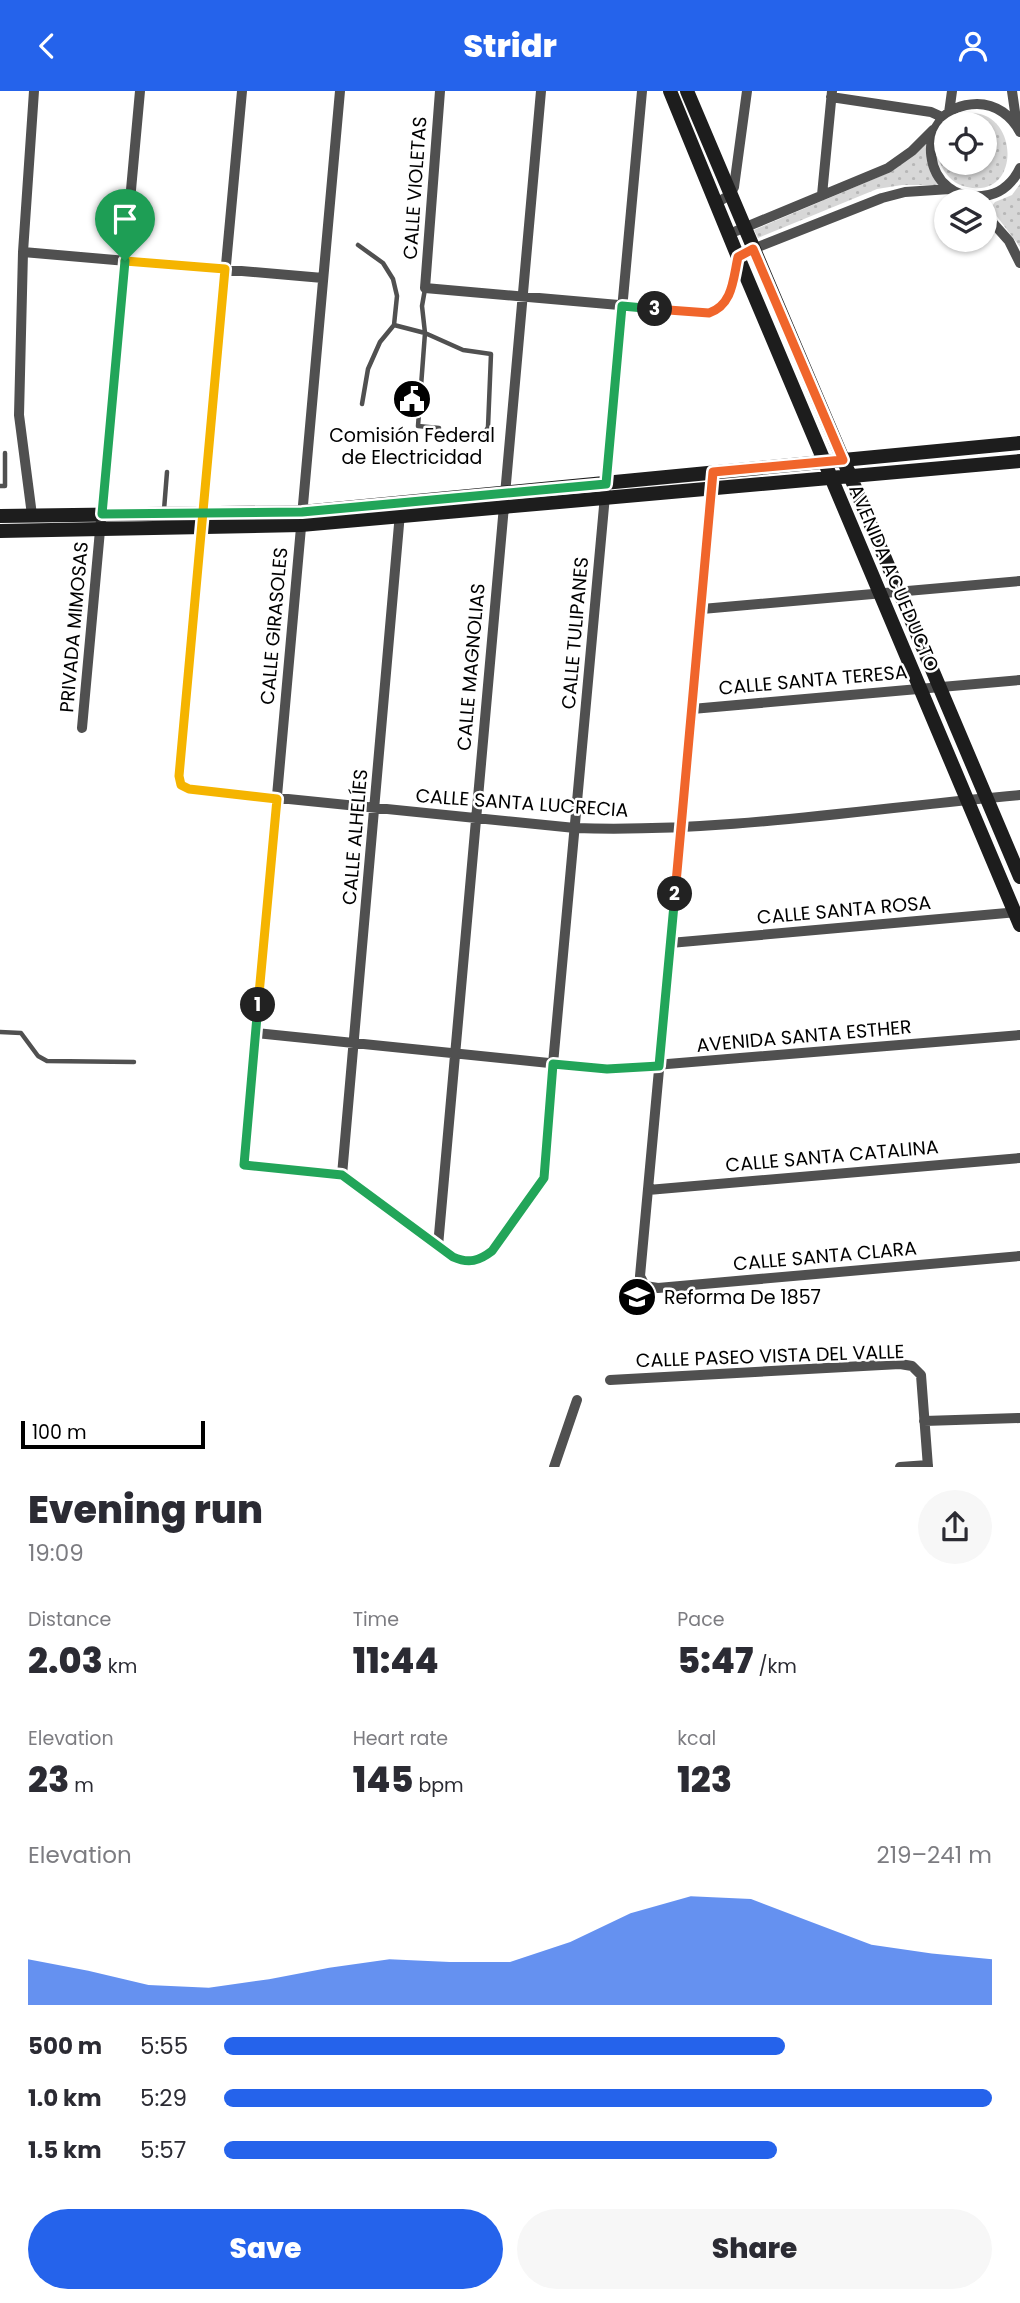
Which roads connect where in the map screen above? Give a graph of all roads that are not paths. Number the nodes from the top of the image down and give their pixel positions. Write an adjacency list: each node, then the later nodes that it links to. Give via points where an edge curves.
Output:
1 (34, 91): 34 (street)
2 (140, 91): 36 (street, PRIVADA MIMOSAS)
3 (242, 91): 38 (street)
4 (340, 91): 39 (street, CALLE GIRASOLES)
5 (440, 91): 40 (street, CALLE VIOLETAS)
6 (541, 91): 41 (street, CALLE MAGNOLIAS)
7 (642, 91): 42 (street, CALLE TULIPANES)
8 (670, 91): 28 (main road, AVENIDA ACUEDUCTO)
9 (687, 91): 26 (main road, AVENIDA ACUEDUCTO)
10 (747, 91): 26 (street, via 737,177)
11 (952, 91): 15 (street)
12 (1012, 91): 18 (street)
13 (832, 94): 14 (street); 27 (street)
14 (934, 112)
15 (946, 112)
16 (954, 112): 18 (street, via 963,106 986,105 1007,115)
17 (934, 128): 27 (street, via 888,168)
18 (1019, 130)
19 (934, 139): 21 (street)
20 (1020, 167): 25 (street)
21 (934, 168)
22 (938, 175): 23 (street)
23 (950, 189)
24 (934, 190): 33 (street, via 882,198)
25 (997, 193)
26 (730, 195): 28 (street); 29 (main road, AVENIDA ACUEDUCTO)
27 (822, 195): 29 (street)
28 (716, 203): 31 (main road, AVENIDA ACUEDUCTO)
29 (744, 227): 31 (street); 33 (main road, AVENIDA ACUEDUCTO)
30 (997, 228): 37 (street)
31 (729, 234): 35 (main road, AVENIDA ACUEDUCTO)
32 (358, 245): 43 (lane, via 383,263 393,279 397,296)
33 (753, 249): 35 (street); 50 (main road, AVENIDA ACUEDUCTO)
34 (23, 252): 36 (street); 64 (street, via 19,415)
35 (738, 257): 42 (street, via 731,290 718,310); 52 (main road, AVENIDA ACUEDUCTO)
36 (125, 261): 38 (street); 68 (street, PRIVADA MIMOSAS)
37 (1020, 263)
38 (225, 269): 39 (street); 67 (street)
39 (323, 278): 66 (street, CALLE GIRASOLES)
40 (425, 288): 41 (street); 44 (lane)
41 (521, 297): 42 (street); 61 (street, CALLE MAGNOLIAS)
42 (622, 306): 57 (street, CALLE TULIPANES)
43 (394, 325): 44 (lane); 45 (lane, via 368,369)
44 (425, 333): 46 (lane, via 418,426); 47 (lane, via 463,350 491,354)
45 (362, 404)
46 (439, 428)
47 (484, 434)
48 (1020, 443): 50 (main road)
49 (5, 453): 58 (lane, via 5,486)
50 (843, 460): 52 (main road); 55 (main road, AVENIDA ACUEDUCTO)
51 (1020, 461): 55 (main road)
52 (824, 462): 54 (main road); 56 (main road, AVENIDA ACUEDUCTO)
53 (167, 472): 63 (lane)
54 (713, 472): 57 (main road); 59 (street)
55 (850, 477): 56 (main road); 71 (main road, AVENIDA ACUEDUCTO)
56 (831, 479): 59 (main road); 72 (main road, AVENIDA ACUEDUCTO)
57 (606, 484): 60 (street, CALLE TULIPANES); 61 (main road)
58 (0, 486)
59 (713, 490): 60 (main road); 73 (street)
60 (605, 499): 61 (main road); 85 (street, CALLE TULIPANES)
61 (503, 500): 62 (main road); 84 (street, CALLE MAGNOLIAS)
62 (400, 510): 66 (main road); 83 (street, CALLE ALHELÍES)
63 (164, 514): 67 (main road); 68 (main road)
64 (32, 515): 65 (main road); 68 (main road)
65 (0, 516)
66 (301, 518): 67 (main road); 81 (street, CALLE GIRASOLES)
67 (201, 520): 68 (main road); 81 (street, CALLE SANTA LUCRECIA, via 181,785)
68 (102, 522): 69 (main road); 78 (street, PRIVADA MIMOSAS)
69 (0, 531)
70 (1020, 581): 71 (street)
71 (899, 592): 72 (street); 75 (main road, AVENIDA ACUEDUCTO)
72 (880, 593): 73 (street); 76 (main road, AVENIDA ACUEDUCTO)
73 (702, 609): 77 (street)
74 (1020, 680): 75 (street, CALLE SANTA TERESA)
75 (939, 687): 76 (street, CALLE SANTA TERESA); 80 (main road, AVENIDA ACUEDUCTO)
76 (920, 688): 77 (street, CALLE SANTA TERESA); 82 (main road, AVENIDA ACUEDUCTO)
77 (692, 709): 86 (street)
78 (82, 728)
79 (1020, 795): 80 (street, CALLE SANTA LUCRECIA)
80 (987, 798): 82 (street, CALLE SANTA LUCRECIA); 87 (main road, AVENIDA ACUEDUCTO)
81 (277, 799): 83 (street, CALLE SANTA LUCRECIA); 91 (street, CALLE GIRASOLES)
82 (967, 800): 86 (street, CALLE SANTA LUCRECIA); 88 (main road, AVENIDA ACUEDUCTO)
83 (375, 808): 84 (street, CALLE SANTA LUCRECIA); 93 (street, CALLE ALHELÍES)
84 (475, 818): 85 (street, CALLE SANTA LUCRECIA); 94 (street, CALLE MAGNOLIAS)
85 (575, 828): 86 (street, CALLE SANTA LUCRECIA); 96 (street, CALLE TULIPANES)
86 (681, 829): 89 (street)
87 (1020, 877)
88 (1018, 916): 89 (street, CALLE SANTA ROSA)
89 (670, 943): 97 (street)
90 (0, 1032): 95 (lane, via 20,1034 47,1061)
91 (256, 1034): 93 (street, AVENIDA SANTA ESTHER); 99 (street, CALLE GIRASOLES, via 244,1165)
92 (1020, 1035): 97 (street, AVENIDA SANTA ESTHER)
93 (355, 1045): 94 (street, AVENIDA SANTA ESTHER); 99 (street, CALLE ALHELÍES)
94 (454, 1054): 96 (street, AVENIDA SANTA ESTHER); 101 (street, CALLE MAGNOLIAS)
95 (134, 1062)
96 (553, 1064): 97 (street, AVENIDA SANTA ESTHER, via 607,1069); 101 (street, CALLE TULIPANES, via 544,1178 483,1258 459,1260)
97 (659, 1066): 100 (street)
98 (1020, 1158): 100 (street, CALLE SANTA CATALINA)
99 (342, 1175): 101 (street)
100 (648, 1190): 102 (street, CALLE SANTA CLARA, via 640,1276 645,1286 658,1289)
101 (438, 1246)
102 (1020, 1256)
103 (610, 1380): 106 (street, CALLE PASEO VISTA DEL VALLE, via 900,1364 912,1366 920,1375)
104 (578, 1400): 108 (street)
105 (1020, 1417): 106 (street)
106 (924, 1421): 107 (street, CALLE PASEO VISTA DEL VALLE)
107 (928, 1466): 109 (street)
108 (554, 1467)
109 (900, 1467)

